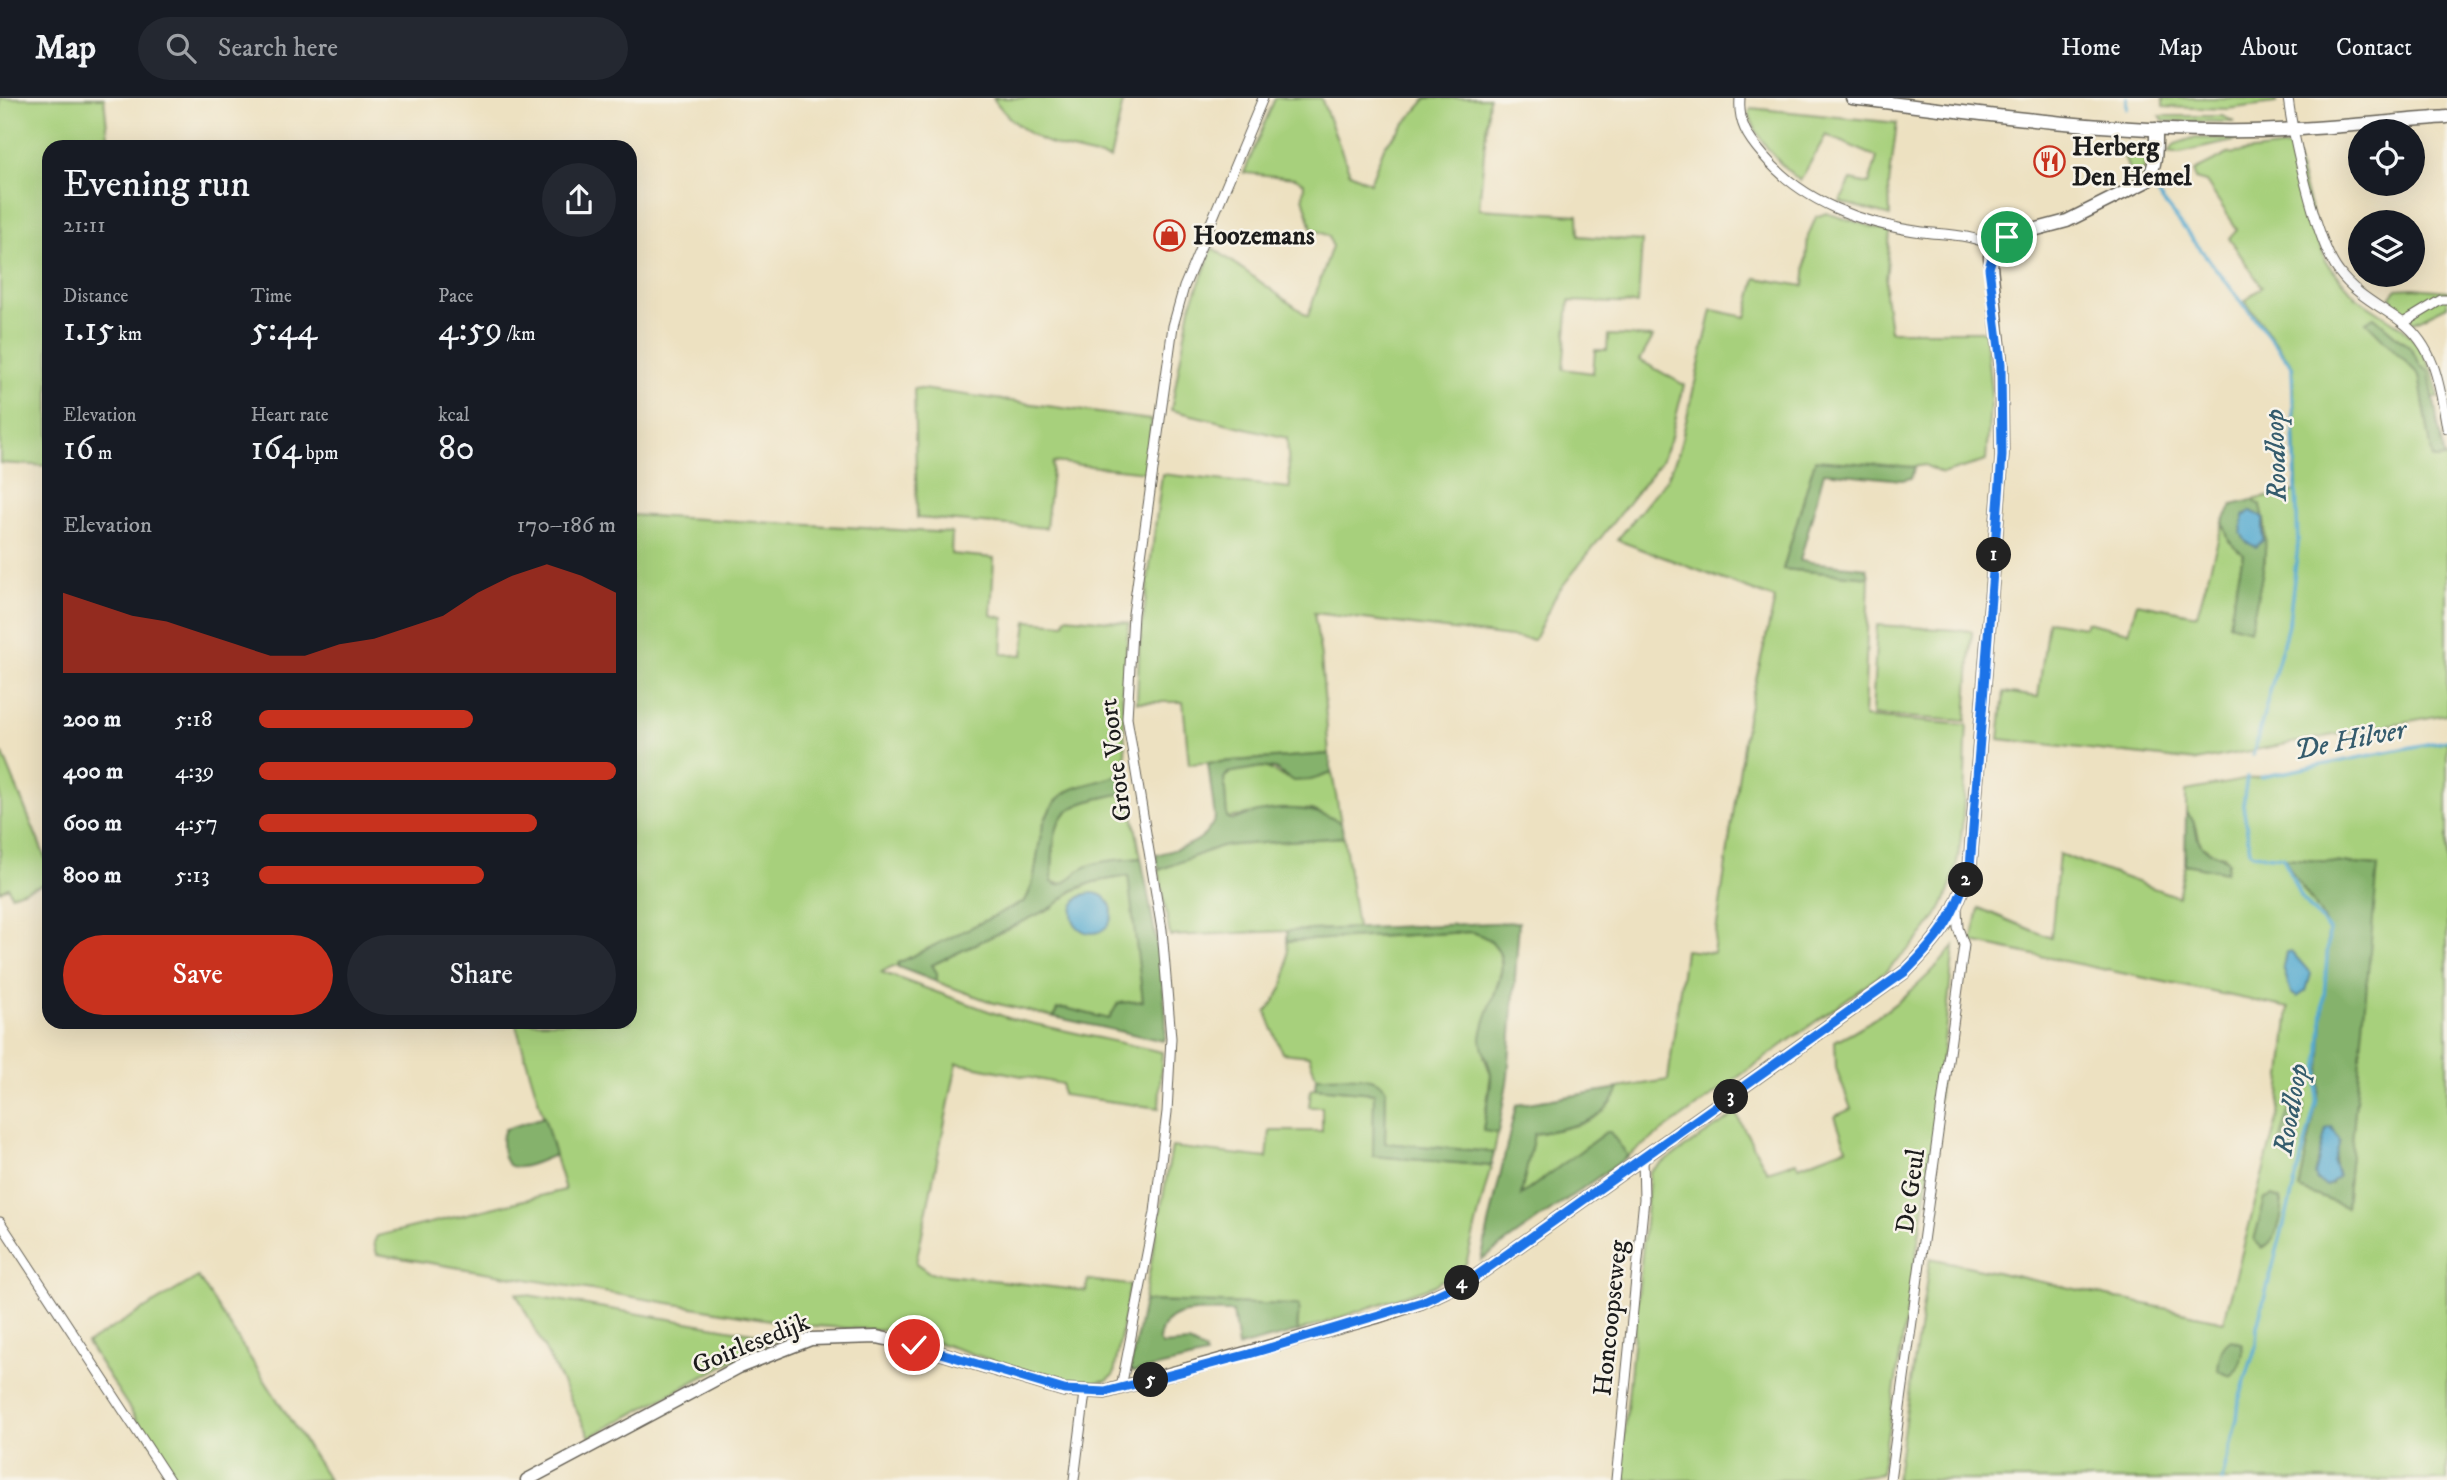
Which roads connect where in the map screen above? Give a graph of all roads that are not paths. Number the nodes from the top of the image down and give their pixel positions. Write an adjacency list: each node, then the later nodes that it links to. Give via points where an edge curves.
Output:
1 (1263, 98): 15 (street, Grote Voort, via 1192,267 1173,326 1133,614 1127,718 1162,930 1171,1038 1155,1212)
2 (1740, 98): 8 (street, via 1739,114 1748,138 1804,192 1847,214 1886,226 1970,237)
3 (1852, 98): 6 (street)
4 (2288, 98): 7 (street)
5 (2447, 117): 7 (street)
6 (2156, 129): 7 (street); 8 (street, via 2156,155 2147,181 2067,221 2007,237)
7 (2290, 129): 10 (street, via 2298,142 2302,170 2330,259 2361,295)
8 (1995, 247): 12 (street, Goirlesedijk, via 1989,268 2001,364 2002,456 1970,867)
9 (2447, 300): 10 (street)
10 (2403, 323): 11 (street, via 2428,352 2438,375)
11 (2447, 428)
12 (1957, 908): 13 (street, Goirlesedijk, via 1933,944 1906,971); 21 (street, De Geul, via 1964,945)
13 (1643, 1160): 15 (street, Goirlesedijk, via 1475,1277 1422,1302); 20 (street, Honcoopseweg, via 1644,1199)
14 (0, 1222): 17 (street)
15 (1121, 1388): 16 (street, Goirlesedijk)
16 (1085, 1392): 18 (street, Goirlesedijk, via 1039,1384 877,1337 811,1339 739,1367); 19 (street)
17 (169, 1480)
18 (527, 1480)
19 (1074, 1480)
20 (1616, 1480)
21 (1890, 1480)

